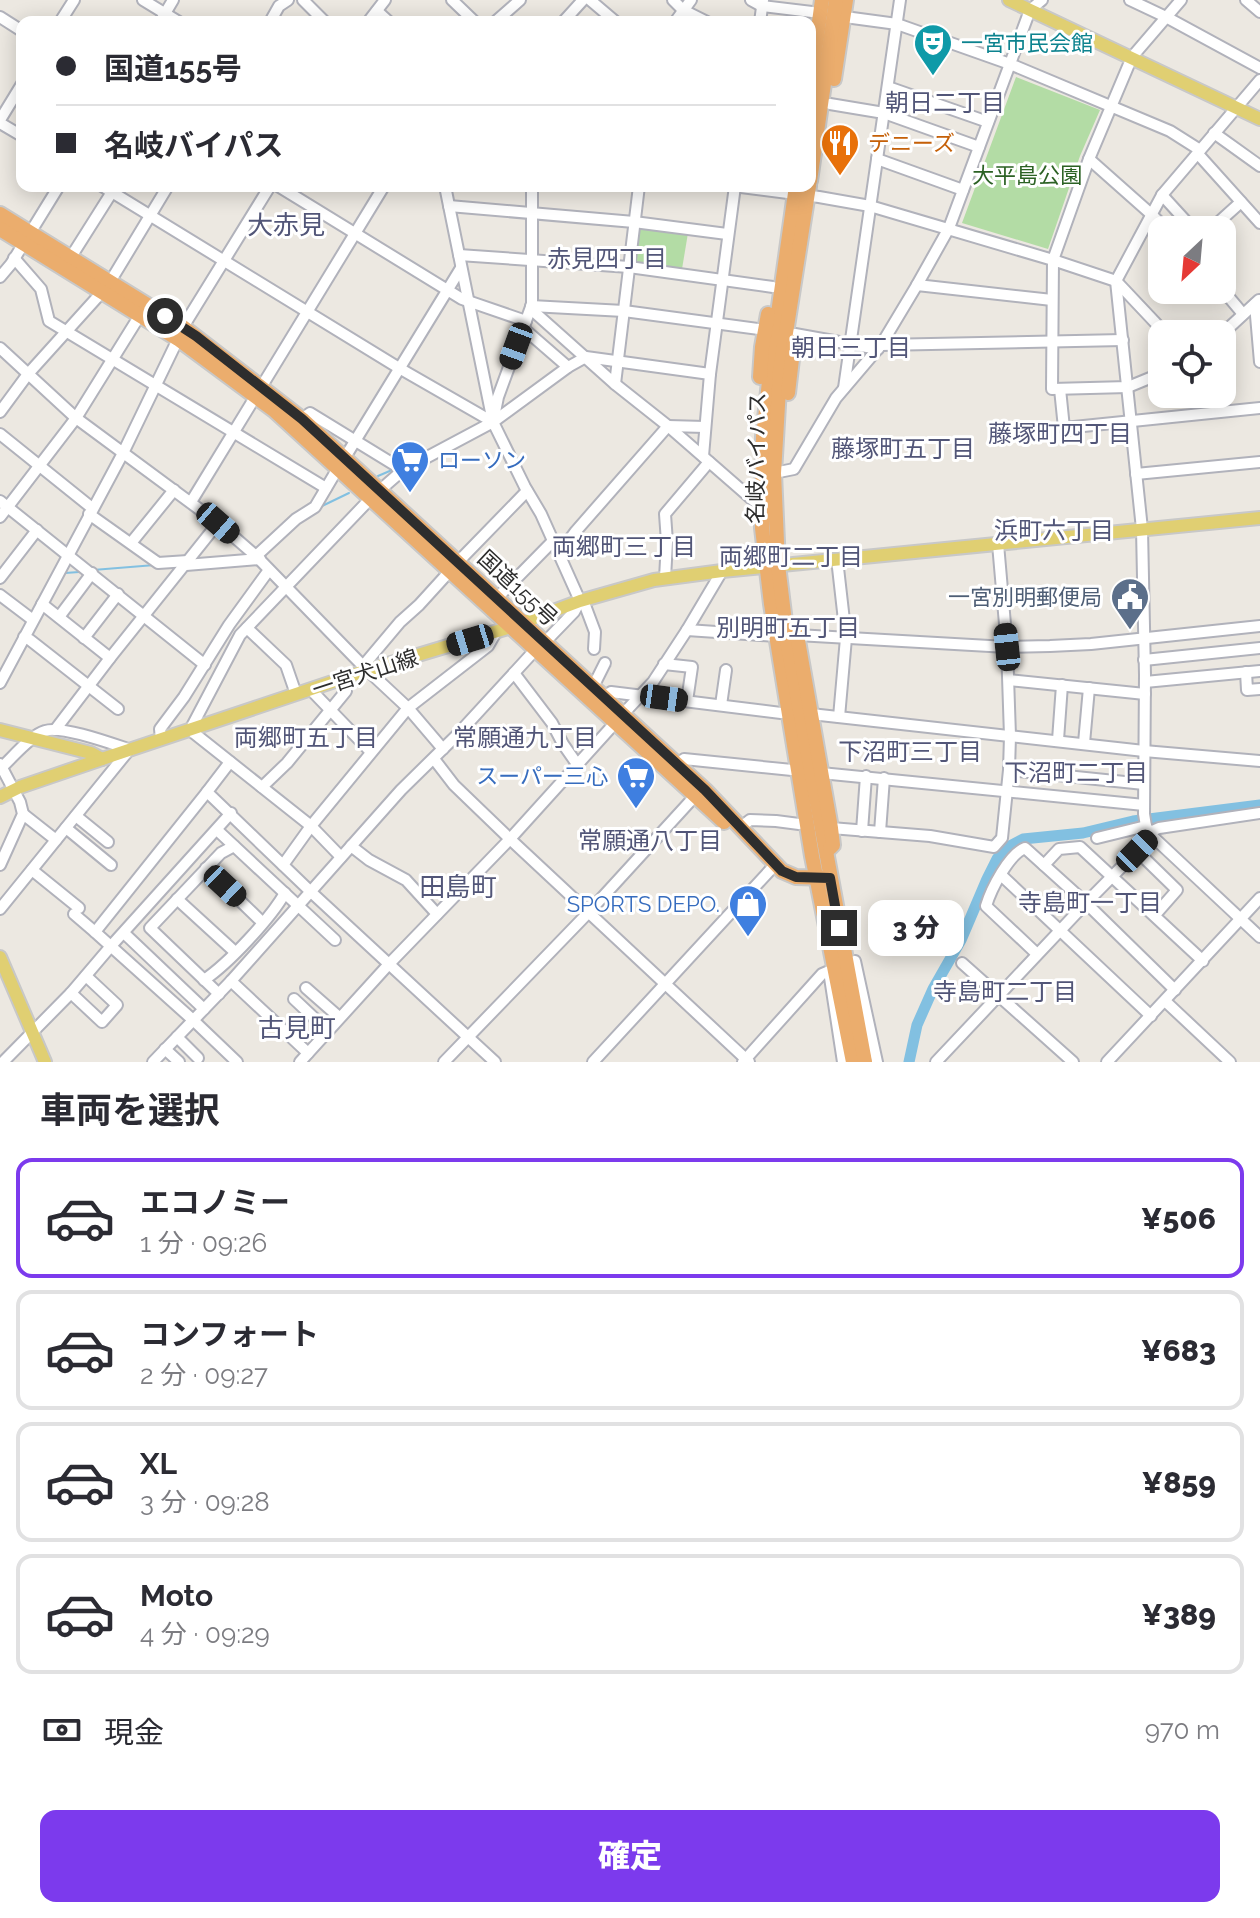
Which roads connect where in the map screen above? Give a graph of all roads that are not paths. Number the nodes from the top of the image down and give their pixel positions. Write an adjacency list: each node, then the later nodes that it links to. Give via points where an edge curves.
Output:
1 (143, 0): 23 (street)
2 (303, 0): 24 (street)
3 (452, 0): 25 (street)
4 (520, 0): 26 (street)
5 (583, 0): 27 (street)
6 (590, 0): 28 (street)
7 (673, 0): 20 (street)
8 (691, 0): 20 (street)
9 (751, 0): 18 (street)
10 (836, 0): 37 (highway, 名岐バイパス)
11 (846, 0): 31 (highway)
12 (900, 0): 33 (street)
13 (1009, 0): 21 (main road)
14 (1042, 0): 21 (street)
15 (1130, 0): 32 (street)
16 (1181, 0): 32 (street)
17 (1246, 0): 22 (street)
18 (763, 3): 19 (street)
19 (817, 4)
20 (683, 10): 29 (street); 30 (street)
21 (1030, 10): 34 (main road); 35 (street)
22 (1260, 12)
23 (161, 16)
24 (319, 16)
25 (469, 16)
26 (502, 16)
27 (568, 16)
28 (609, 16)
29 (679, 16)
30 (695, 16)
31 (845, 17): 33 (street); 41 (highway)
32 (1166, 17): 34 (street); 36 (street)
33 (897, 24): 35 (street); 39 (street)
34 (1132, 57): 42 (street); 43 (main road)
35 (1010, 64): 42 (street); 47 (street)
36 (1260, 68)
37 (825, 73): 41 (highway); 48 (highway, 名岐バイパス)
38 (1260, 80): 43 (street)
39 (888, 87): 44 (street); 47 (street)
40 (16, 94): 46 (street)
41 (831, 98): 44 (street); 48 (highway)
42 (1111, 106): 52 (street, via 1170,131); 54 (street)
43 (1237, 107): 45 (main road); 50 (street)
44 (884, 113): 51 (street); 53 (street)
45 (1260, 119)
46 (0, 122)
47 (988, 122): 51 (street)
48 (818, 123): 49 (highway, 名岐バイパス)
49 (816, 132)
50 (1214, 133): 52 (street); 55 (street)
51 (979, 147): 56 (street)
52 (1199, 152): 71 (street); 72 (street)
53 (877, 159): 56 (street); 74 (street)
54 (1089, 159): 77 (street); 94 (street)
55 (1260, 166)
56 (963, 190): 84 (street)
57 (816, 191): 74 (street)
58 (55, 192): 88 (street)
59 (105, 192): 90 (street)
60 (112, 192): 78 (street)
61 (164, 192): 78 (street)
62 (266, 192): 93 (street)
63 (288, 192): 86 (street)
64 (380, 192): 86 (street)
65 (446, 192): 73 (street)
66 (532, 192): 76 (street)
67 (638, 192): 82 (street)
68 (733, 192): 87 (street)
69 (803, 192): 95 (highway, 名岐バイパス)
70 (804, 192): 81 (highway, 名岐バイパス)
71 (1162, 195): 77 (street); 79 (street)
72 (1241, 202): 80 (street); 83 (street)
73 (449, 206): 76 (street); 89 (street)
74 (870, 206): 84 (street); 126 (street)
75 (0, 214): 88 (highway, 国道155号)
76 (531, 214): 82 (street); 92 (street)
77 (1151, 214): 100 (street)
78 (150, 215): 93 (street); 102 (street)
79 (1181, 216)
80 (1226, 216)
81 (804, 217): 105 (highway, 名岐バイパス); 115 (highway, via 811,233)
82 (634, 222): 87 (street); 96 (street)
83 (1260, 223)
84 (949, 228): 94 (street); 101 (street)
85 (0, 229): 88 (highway, 国道155号)
86 (354, 233): 104 (street); 111 (street)
87 (727, 234): 99 (street)
88 (27, 238): 90 (highway, 国道155号); 91 (street); 102 (highway, 国道155号)
89 (459, 255): 92 (street); 97 (street)
90 (71, 257): 102 (highway, 国道155号)
91 (14, 258): 98 (street); 121 (street, via 41,289 49,321)
92 (531, 259): 96 (street); 110 (street)
93 (224, 260): 111 (street); 122 (street)
94 (1053, 260): 100 (street); 106 (street)
95 (785, 265): 103 (highway); 134 (highway, 名岐バイパス)
96 (629, 267): 99 (street); 112 (street)
97 (461, 268): 104 (street); 107 (street)
98 (0, 277)
99 (721, 280): 103 (street); 119 (street)
100 (1116, 281): 116 (street); 124 (street)
101 (917, 285): 106 (street); 128 (street)
102 (106, 287): 114 (highway, 国道155号); 121 (street); 122 (highway, 国道155号)
103 (773, 287): 120 (highway)
104 (448, 290): 107 (street); 136 (street)
105 (791, 300): 115 (highway); 156 (highway, 名岐バイパス)
106 (1052, 300): 125 (street)
107 (468, 301): 118 (street); 151 (street)
108 (1258, 302): 113 (street); 133 (street)
109 (1235, 304): 113 (street)
110 (531, 307): 112 (street); 118 (street); 130 (street)
111 (307, 310): 136 (street); 145 (street)
112 (624, 311): 119 (street); 132 (street)
113 (1243, 314): 117 (street)
114 (140, 315): 122 (highway, 国道155号); 131 (street)
115 (797, 318): 123 (highway)
116 (1153, 320)
117 (1236, 321)
118 (524, 324): 135 (street); 151 (street)
119 (716, 324): 120 (street); 138 (street)
120 (766, 330): 127 (highway)
121 (66, 331): 131 (street); 137 (street)
122 (180, 333): 140 (street); 145 (highway, 国道155号)
123 (795, 334): 126 (street); 156 (highway, via 784,418)
124 (1123, 340): 125 (street); 142 (street)
125 (1052, 342): 128 (street); 143 (street, via 1052,389)
126 (849, 344): 128 (street); 144 (street)
127 (762, 347): 134 (highway); 170 (highway)
128 (880, 347): 144 (street)
129 (0, 348): 137 (street)
130 (586, 357): 132 (street); 135 (street); 141 (street)
131 (113, 358): 140 (street); 148 (street)
132 (618, 360): 138 (street); 141 (street)
133 (1260, 362)
134 (771, 363): 177 (highway, 名岐バイパス)
135 (568, 367): 151 (street)
136 (399, 368): 151 (street); 157 (street)
137 (28, 374): 147 (street); 148 (street)
138 (710, 374): 153 (street)
139 (1148, 379): 142 (street)
140 (155, 384): 154 (street); 158 (street)
141 (615, 384): 152 (street)
142 (1128, 387): 143 (street); 150 (street)
143 (1060, 389): 150 (street, via 1064,428)
144 (843, 390): 164 (street, via 794,469)
145 (260, 392): 149 (highway, 国道155号); 154 (street); 161 (highway, 国道155号, via 275,411)
146 (1260, 408): 150 (street)
147 (0, 412)
148 (76, 418): 158 (street); 162 (street)
149 (302, 419): 157 (street, via 310,413); 161 (highway, 国道155号)
150 (1131, 421): 165 (street)
151 (493, 422): 163 (street); 168 (street)
152 (668, 426): 153 (street); 159 (street); 184 (street)
153 (705, 427): 159 (street)
154 (234, 432): 166 (street); 171 (street)
155 (0, 434): 162 (street)
156 (776, 438): 164 (highway, 名岐バイパス)
157 (354, 441): 161 (street); 163 (street)
158 (123, 453): 167 (street); 173 (street)
159 (706, 459): 170 (street); 194 (street, via 665,514)
160 (1260, 462): 165 (street)
161 (341, 464): 166 (street); 169 (highway, 国道155号)
162 (40, 466): 172 (street); 173 (street)
163 (403, 470): 169 (street)
164 (774, 473): 188 (highway, 名岐バイパス)
165 (1136, 474): 178 (street)
166 (326, 488): 185 (street, via 315,507)
167 (174, 490): 171 (street); 181 (street)
168 (527, 491): 180 (street); 189 (street)
169 (375, 494): 189 (highway, 国道155号); 195 (street)
170 (754, 501): 177 (highway)
171 (191, 502): 176 (street)
172 (4, 504): 174 (street); 179 (street)
173 (90, 511): 181 (street); 183 (street)
174 (0, 517)
175 (1260, 518): 178 (main road, 一宮犬山線)
176 (218, 523): 185 (street); 187 (street)
177 (762, 528): 188 (highway, 名岐バイパス)
178 (1142, 529): 182 (main road, 一宮犬山線); 214 (street)
179 (37, 530): 183 (street); 193 (street)
180 (553, 541): 184 (street); 198 (street)
181 (131, 543): 187 (street, via 158,563)
182 (998, 544): 186 (main road, 一宮犬山線); 217 (street)
183 (68, 554): 192 (street); 200 (street)
184 (559, 554): 199 (street)
185 (258, 558): 187 (street); 190 (street)
186 (837, 559): 188 (main road, 一宮犬山線); 213 (street)
187 (187, 563): 201 (street)
188 (772, 566): 191 (main road, 一宮犬山線); 204 (highway, 名岐バイパス); 215 (highway, 名岐バイパス)
189 (454, 567): 198 (highway, 国道155号); 205 (highway, 国道155号); 225 (street, via 400,622)
190 (269, 570): 195 (street); 224 (street)
191 (722, 571): 194 (main road, 一宮犬山線); 208 (street)
192 (92, 573): 196 (street); 202 (street)
193 (0, 578)
194 (665, 578): 199 (main road, 一宮犬山線)
195 (285, 587): 207 (street); 225 (street)
196 (118, 594): 201 (street); 212 (street)
197 (0, 595): 203 (street)
198 (496, 599): 205 (highway, 国道155号)
199 (582, 600): 205 (main road, 一宮犬山線); 216 (street); 219 (street, via 595,632)
200 (42, 604): 202 (street); 203 (street)
201 (145, 616): 220 (street); 224 (street)
202 (59, 617): 212 (street)
203 (33, 620): 211 (street)
204 (785, 621): 210 (highway); 303 (highway, 名岐バイパス)
205 (518, 625): 209 (main road, 一宮犬山線); 216 (highway, 国道155号)
206 (1260, 626): 214 (street)
207 (247, 628): 240 (street, via 286,665); 254 (street)
208 (687, 630): 215 (street); 223 (street)
209 (496, 632): 225 (main road, 一宮犬山線); 245 (street, via 488,646)
210 (797, 635): 213 (street); 249 (highway)
211 (24, 637): 233 (street); 235 (street)
212 (84, 638): 220 (street)
213 (846, 638): 217 (street); 250 (street)
214 (1144, 639): 217 (street); 221 (street)
215 (777, 640): 248 (highway, via 771,656); 303 (highway, 名岐バイパス)
216 (540, 645): 229 (street); 239 (highway, 国道155号); 251 (highway, 国道155号)
217 (1007, 647): 231 (street)
218 (1260, 648): 221 (street)
219 (594, 649)
220 (110, 658): 235 (street)
221 (1144, 660): 232 (street)
222 (605, 663): 239 (street)
223 (664, 664): 242 (street); 243 (street, via 692,667)
224 (205, 665): 257 (street, via 160,729)
225 (366, 668): 230 (main road, 一宮犬山線); 245 (street)
226 (726, 670): 244 (street)
227 (1260, 671): 228 (street)
228 (1246, 672): 232 (street); 237 (street, via 1247,690)
229 (514, 673): 260 (street); 268 (street)
230 (344, 679): 238 (main road, 一宮犬山線); 247 (street, via 346,691)
231 (1009, 680): 234 (street); 255 (street)
232 (1145, 682): 241 (street)
233 (0, 683)
234 (1062, 685): 236 (street); 258 (street)
235 (88, 686): 246 (street); 253 (street)
236 (1089, 688): 241 (street); 259 (street)
237 (1260, 689)
238 (311, 690): 240 (main road, 一宮犬山線); 247 (street)
239 (599, 692): 242 (street); 251 (highway, 国道155号)
240 (296, 694): 254 (main road, 一宮犬山線)
241 (1145, 694): 263 (street)
242 (641, 695): 243 (street); 251 (street)
243 (687, 701): 244 (street)
244 (721, 705): 248 (street)
245 (408, 708): 260 (street); 262 (street)
246 (118, 709)
247 (332, 710): 262 (street); 277 (street)
248 (781, 713): 271 (highway)
249 (811, 714): 250 (street); 273 (highway)
250 (839, 717): 255 (street)
251 (619, 718): 268 (street); 270 (highway, 国道155号); 281 (highway, 国道155号)
252 (0, 730): 256 (main road)
253 (55, 730): 256 (street); 261 (street)
254 (190, 730): 257 (main road, 一宮犬山線); 267 (street)
255 (1010, 736): 258 (street); 272 (street)
256 (33, 738): 264 (main road); 269 (street)
257 (161, 739): 261 (main road, 一宮犬山線)
258 (1058, 740): 259 (street)
259 (1084, 743): 263 (street)
260 (443, 749): 265 (street)
261 (130, 750): 264 (main road, 一宮犬山線); 286 (street)
262 (370, 751): 289 (street)
263 (1144, 751): 266 (street); 276 (street)
264 (102, 759): 278 (main road, 一宮犬山線)
265 (434, 759): 297 (street); 301 (street)
266 (1260, 761)
267 (230, 762): 277 (street); 280 (street)
268 (577, 764): 297 (street)
269 (1, 765): 278 (street)
270 (677, 765): 271 (street, via 684,759); 290 (highway, 国道155号)
271 (792, 770): 288 (highway)
272 (1009, 770): 276 (street); 279 (street)
273 (821, 773): 274 (street); 292 (highway)
274 (866, 776): 275 (street); 294 (street)
275 (884, 778): 279 (street); 295 (street)
276 (1144, 784): 287 (street)
277 (262, 787): 289 (street)
278 (14, 790): 282 (main road, 一宮犬山線); 285 (street)
279 (1006, 791): 287 (street); 295 (street, via 1002,838 994,847)
280 (207, 792): 283 (street); 328 (street)
281 (695, 796): 309 (highway, 国道155号); 322 (street)
282 (0, 797)
283 (231, 813): 293 (street); 307 (street)
284 (1260, 813): 287 (street, via 1159,828)
285 (23, 814): 298 (street); 305 (street)
286 (76, 816): 291 (street); 299 (street)
287 (1147, 823): 296 (street); 302 (street); 325 (street)
288 (799, 824): 290 (street, via 750,820); 303 (highway, via 803,850)
289 (311, 826): 304 (street); 307 (street)
290 (741, 827): 314 (highway, 国道155号, via 782,871)
291 (66, 828): 298 (street); 306 (street)
292 (831, 828): 294 (street); 303 (highway, via 833,845)
293 (217, 830): 300 (street); 329 (street)
294 (862, 831): 295 (street)
295 (880, 832)
296 (1097, 838)
297 (510, 839): 322 (street); 323 (street)
298 (56, 840): 311 (street)
299 (108, 842)
300 (234, 846): 310 (street); 316 (street)
301 (351, 846): 304 (street); 323 (street, via 406,880)
302 (1137, 851): 313 (street); 324 (street, via 1177,890)
303 (819, 854): 314 (highway, 名岐バイパス)
304 (341, 857): 315 (street)
305 (0, 865)
306 (111, 865)
307 (283, 865): 315 (street)
308 (1044, 865): 312 (street, via 1020,849); 313 (street, via 1059,849 1080,847); 319 (street)
309 (773, 867): 314 (highway, 国道155号, via 806,883); 343 (street)
310 (206, 868): 318 (street); 326 (street)
311 (32, 870): 321 (street); 328 (street)
312 (1001, 875): 327 (street); 334 (street, via 986,906)
313 (1113, 876): 319 (street); 324 (street)
314 (821, 880): 339 (highway, 名岐バイパス); 339 (highway, 名岐バイパス, via 834,900)
315 (311, 892): 320 (street); 338 (street)
316 (285, 893): 320 (street); 326 (street)
317 (1260, 898): 325 (street)
318 (177, 899): 333 (street); 341 (street, via 150,928)
319 (1086, 903): 327 (street); 345 (street)
320 (299, 906): 331 (street); 342 (street)
321 (0, 909)
322 (588, 913): 343 (street); 358 (street)
323 (437, 914): 338 (street)
324 (1155, 915): 336 (street)
325 (1241, 919): 330 (street); 336 (street)
326 (262, 922): 333 (street)
327 (1060, 930): 334 (street); 352 (street)
328 (95, 932): 332 (street)
329 (124, 933): 332 (street); 351 (street)
330 (1260, 937)
331 (335, 940)
332 (111, 946): 340 (street); 354 (street)
333 (235, 952): 341 (street)
334 (1037, 954): 348 (street)
335 (0, 957): 356 (main road)
336 (1203, 961): 345 (street)
337 (962, 963): 348 (street)
338 (389, 964): 353 (street); 358 (street)
339 (840, 969): 362 (street, via 822,974); 372 (street); 373 (highway, 名岐バイパス); 374 (highway, 名岐バイパス); 375 (street)
340 (86, 976): 346 (street); 346 (street, via 117,1005 102,1022)
341 (204, 980): 347 (street)
342 (231, 981): 347 (street); 360 (street)
343 (666, 984): 362 (street); 371 (street)
344 (306, 988): 353 (street)
345 (1175, 990): 350 (street)
346 (71, 993): 356 (street)
347 (219, 994): 351 (street)
348 (998, 994): 376 (street); 377 (street)
349 (294, 999): 355 (street)
350 (1165, 1001): 352 (street); 379 (street)
351 (204, 1009): 354 (street)
352 (1151, 1016): 378 (street)
353 (339, 1017): 355 (street)
354 (193, 1020): 357 (street); 367 (street)
355 (328, 1031): 360 (street)
356 (31, 1032): 363 (street); 364 (main road)
357 (177, 1037): 359 (street); 361 (street)
358 (467, 1037): 369 (street); 370 (street)
359 (165, 1049): 365 (street); 366 (street)
360 (308, 1053): 368 (street)
361 (198, 1058)
362 (746, 1061)
363 (3, 1062)
364 (45, 1062)
365 (153, 1062)
366 (179, 1062)
367 (237, 1062)
368 (300, 1062)
369 (444, 1062)
370 (495, 1062)
371 (593, 1062)
372 (843, 1062)
373 (853, 1062)
374 (865, 1062)
375 (877, 1062)
376 (936, 1062)
377 (1073, 1062)
378 (1107, 1062)
379 (1230, 1062)

